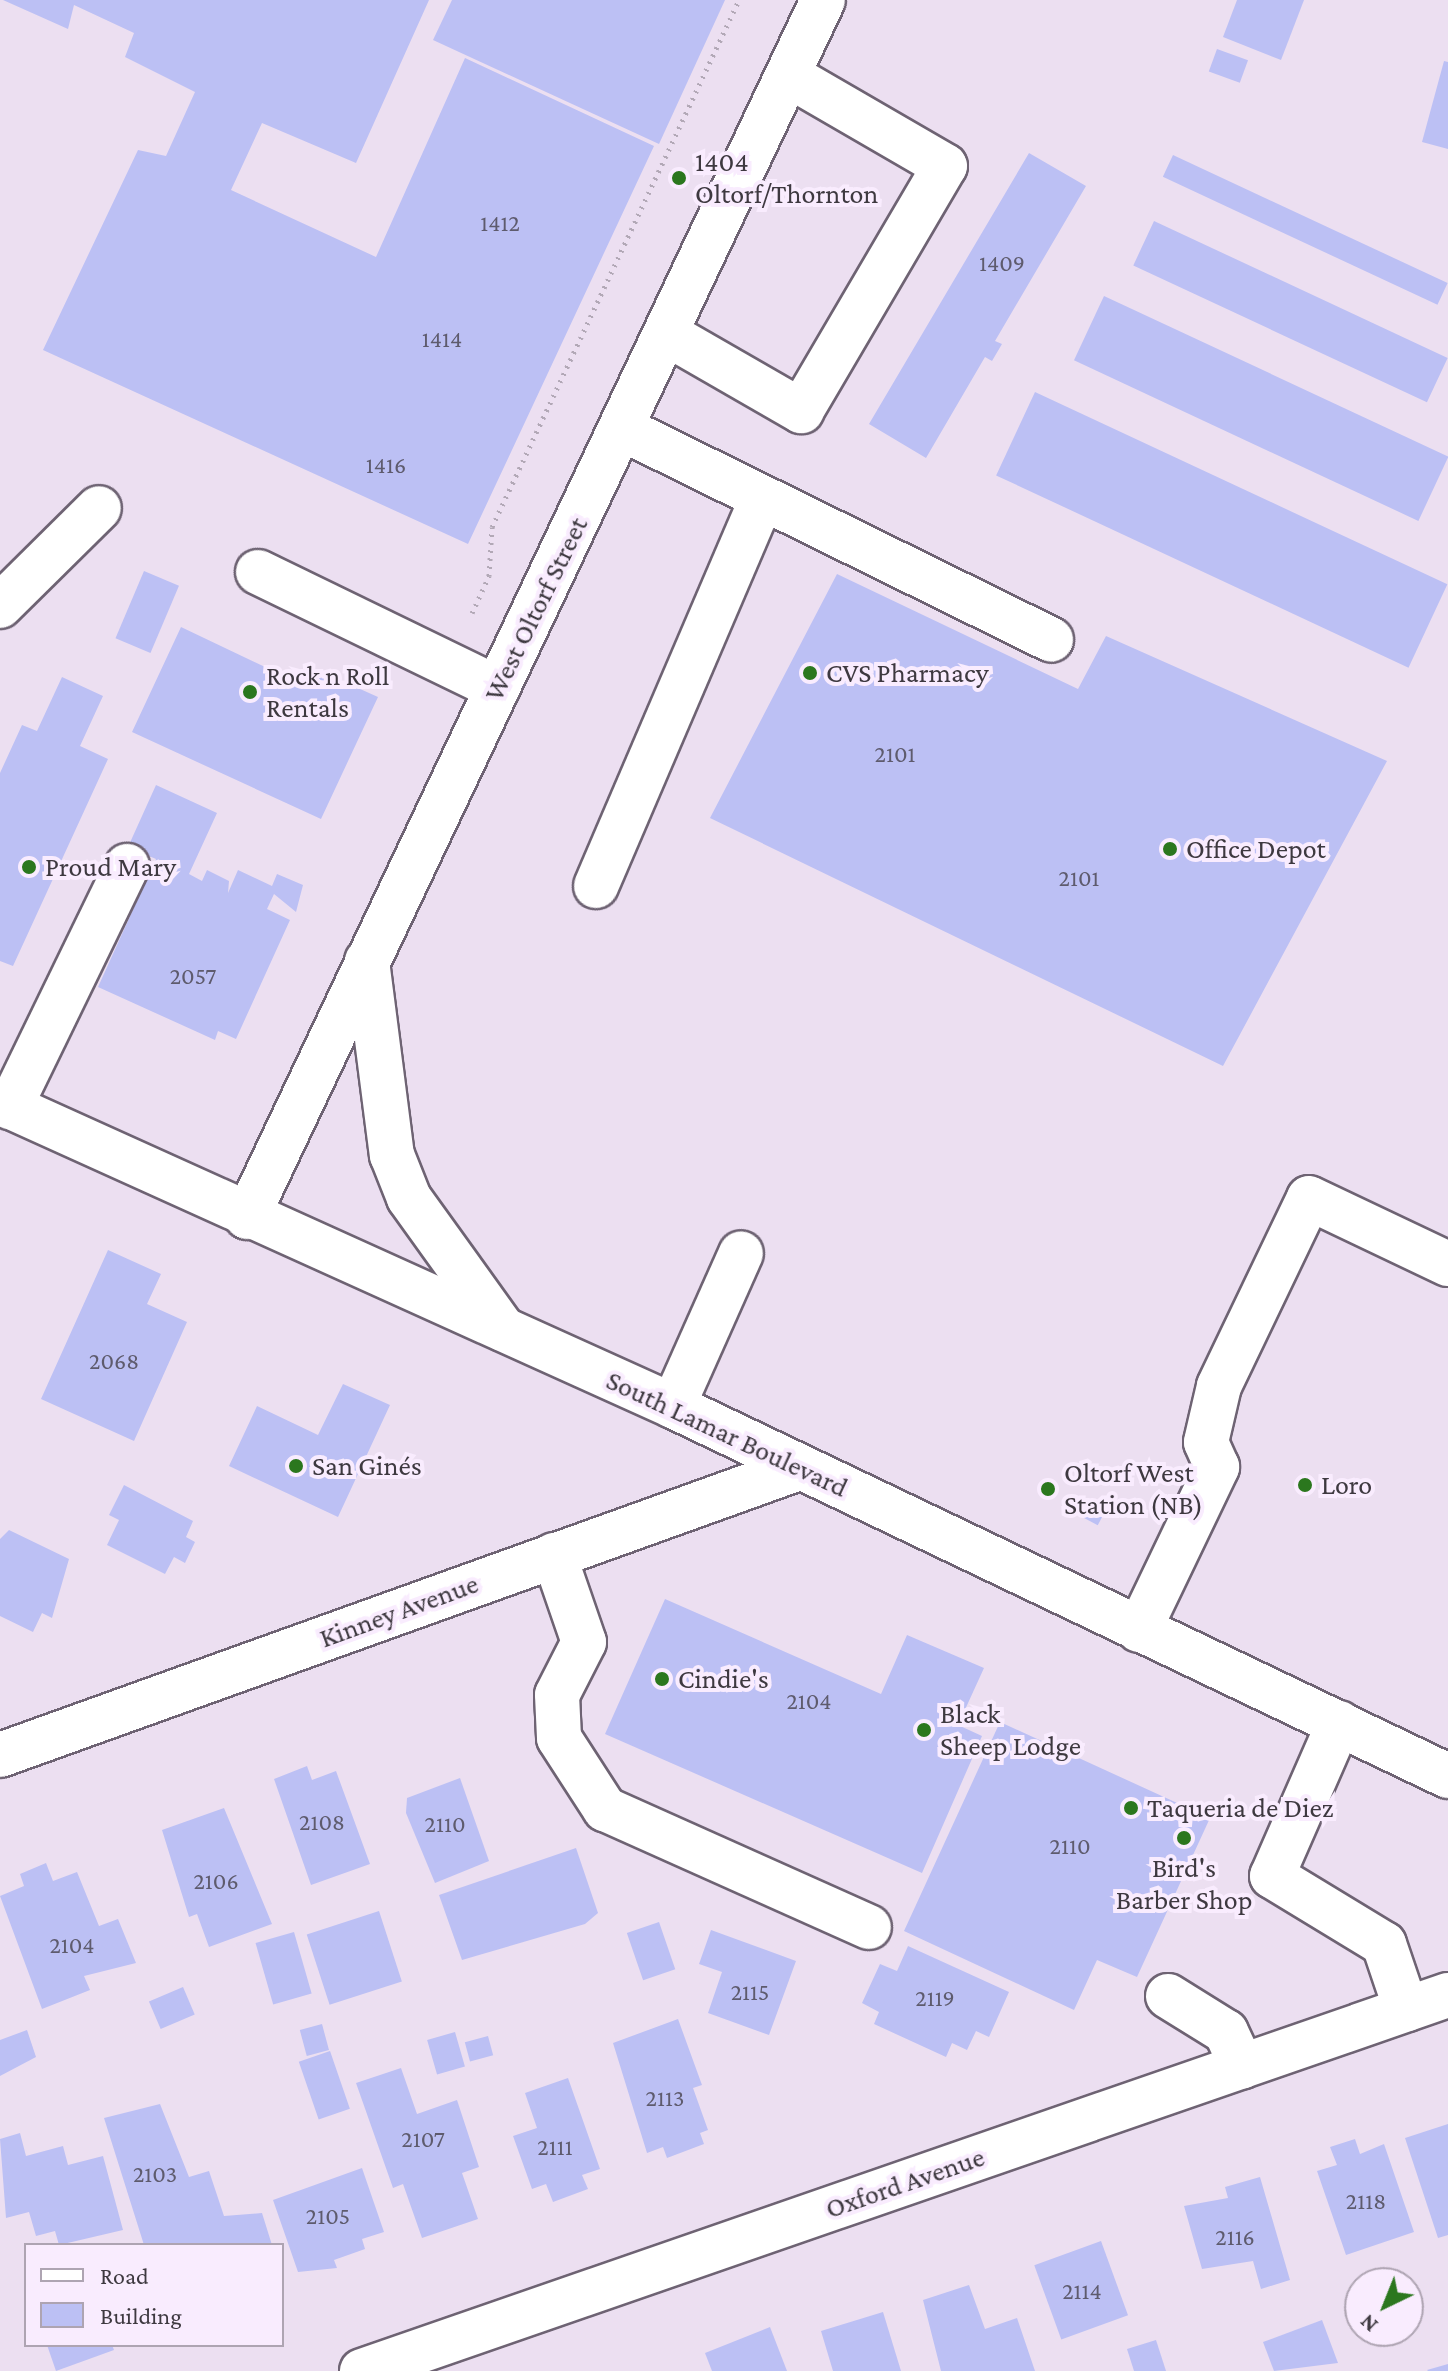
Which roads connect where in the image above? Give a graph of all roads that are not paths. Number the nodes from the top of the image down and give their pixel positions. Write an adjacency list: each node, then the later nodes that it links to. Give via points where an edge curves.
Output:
1 (823, 0): 2 (main road, West Oltorf Street)
2 (788, 75): 3 (main road, West Oltorf Street); 3 (main road, via 945,166 801,411)
3 (667, 334): 4 (main road, West Oltorf Street)
4 (623, 429): 5 (main road); 10 (main road, West Oltorf Street)
5 (762, 498): 9 (main road); 12 (main road)
6 (99, 508): 8 (main road)
7 (258, 572): 10 (main road)
8 (0, 606)
9 (1051, 640)
10 (497, 688): 13 (main road, West Oltorf Street)
11 (127, 866): 14 (main road)
12 (596, 886)
13 (367, 961): 15 (main road, West Oltorf Street); 18 (main road, via 392,1155 409,1198)
14 (5, 1104): 15 (main road, South Lamar Boulevard)
15 (247, 1217): 18 (main road, South Lamar Boulevard)
16 (741, 1253): 19 (main road)
17 (1448, 1264): 22 (main road, via 1309,1198 1219,1386 1206,1442 1217,1467)
18 (504, 1331): 19 (main road, South Lamar Boulevard)
19 (673, 1406): 20 (main road, South Lamar Boulevard)
20 (799, 1468): 21 (main road, Kinney Avenue); 22 (main road, South Lamar Boulevard)
21 (554, 1555): 24 (main road, Kinney Avenue); 26 (main road, via 584,1642 557,1695 559,1738 605,1809)
22 (1139, 1630): 23 (main road, South Lamar Boulevard)
23 (1339, 1723): 25 (main road, South Lamar Boulevard); 29 (main road, via 1272,1876 1384,1944)
24 (0, 1755)
25 (1448, 1776)
26 (869, 1927)
27 (1448, 1995): 29 (main road, Oxford Avenue)
28 (1168, 1996): 30 (main road, via 1226,2032)
29 (1406, 2009): 30 (main road, Oxford Avenue)
30 (1242, 2066): 31 (main road, Oxford Avenue)
31 (362, 2371)

